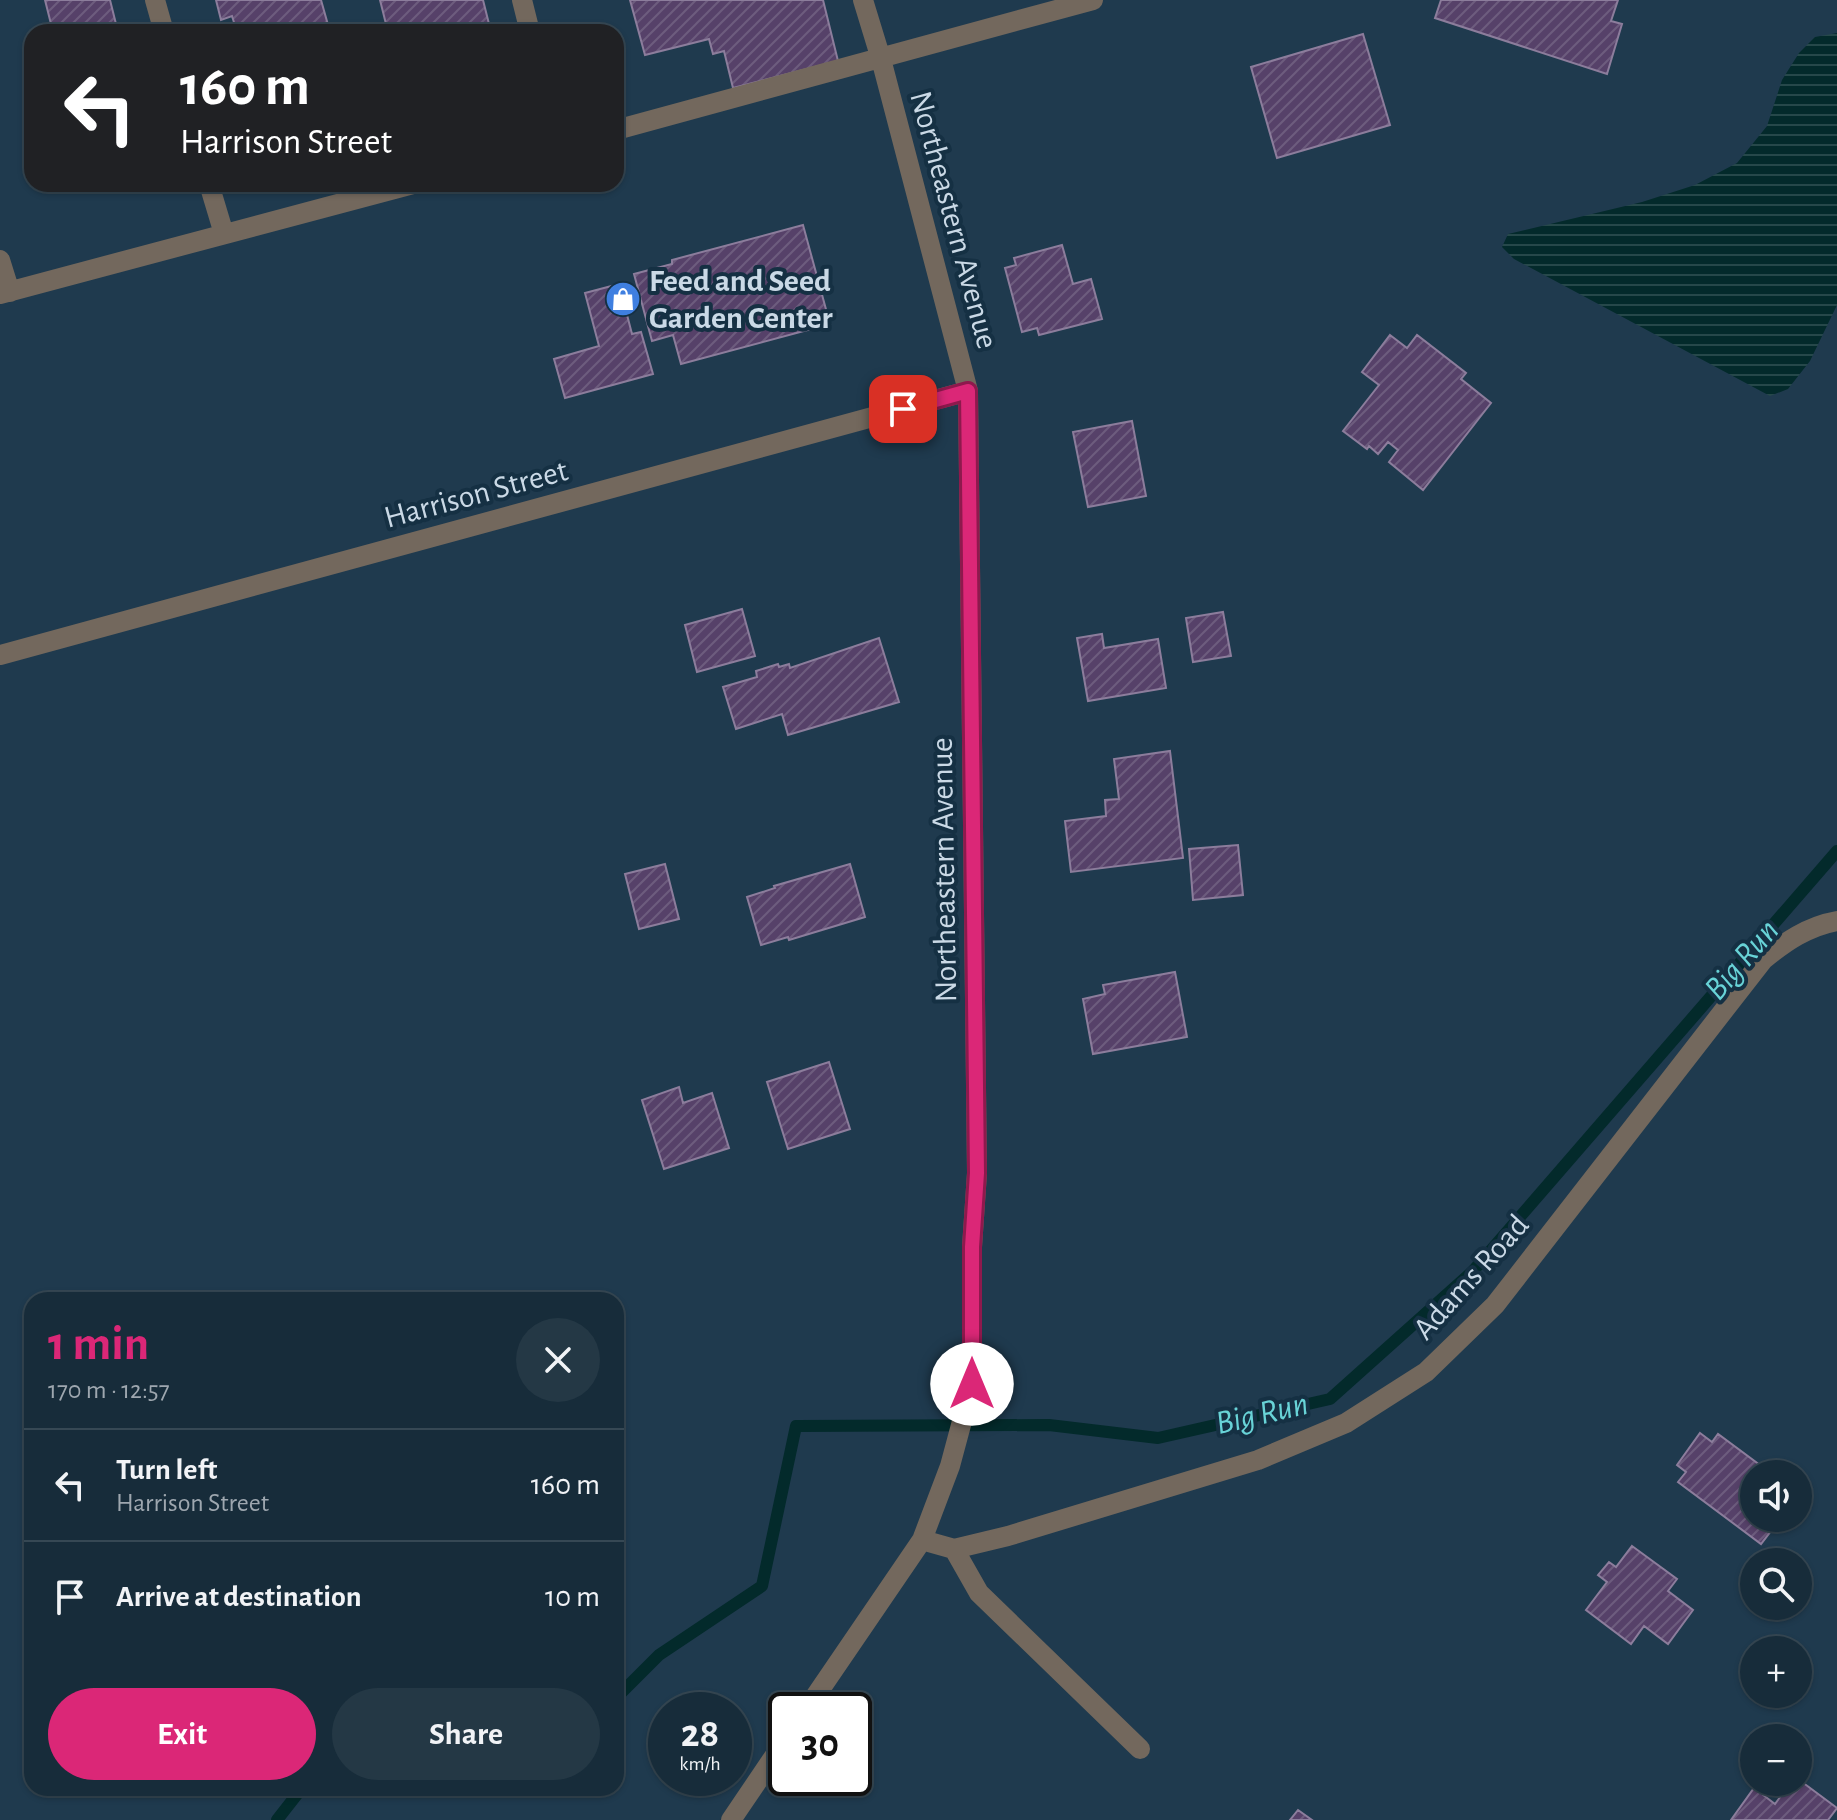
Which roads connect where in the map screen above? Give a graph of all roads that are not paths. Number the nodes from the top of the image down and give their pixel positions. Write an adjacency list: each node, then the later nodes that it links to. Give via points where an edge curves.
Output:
1 (155, 0): 5 (street)
2 (522, 0): 6 (street)
3 (863, 0): 7 (street, Northeastern Avenue)
4 (1093, 0): 7 (street)
5 (162, 24)
6 (528, 24)
7 (881, 59): 8 (street); 14 (street, Northeastern Avenue)
8 (624, 128)
9 (211, 192): 11 (street)
10 (383, 192): 11 (street)
11 (224, 234): 13 (street)
12 (0, 260): 13 (street)
13 (5, 293)
14 (968, 391): 15 (street, Harrison Street); 17 (street, Northeastern Avenue, via 977,1173 972,1384 950,1466)
15 (0, 655)
16 (1827, 923): 18 (street, Adams Road, via 1785,942 1763,960 1495,1305 1426,1372 1346,1423 1258,1460)
17 (922, 1540): 18 (street, Adams Road); 19 (street, Northeastern Avenue)
18 (954, 1549): 20 (street, via 979,1593)
19 (818, 1692)
20 (1140, 1749)
21 (768, 1766): 22 (street)
22 (731, 1820)

